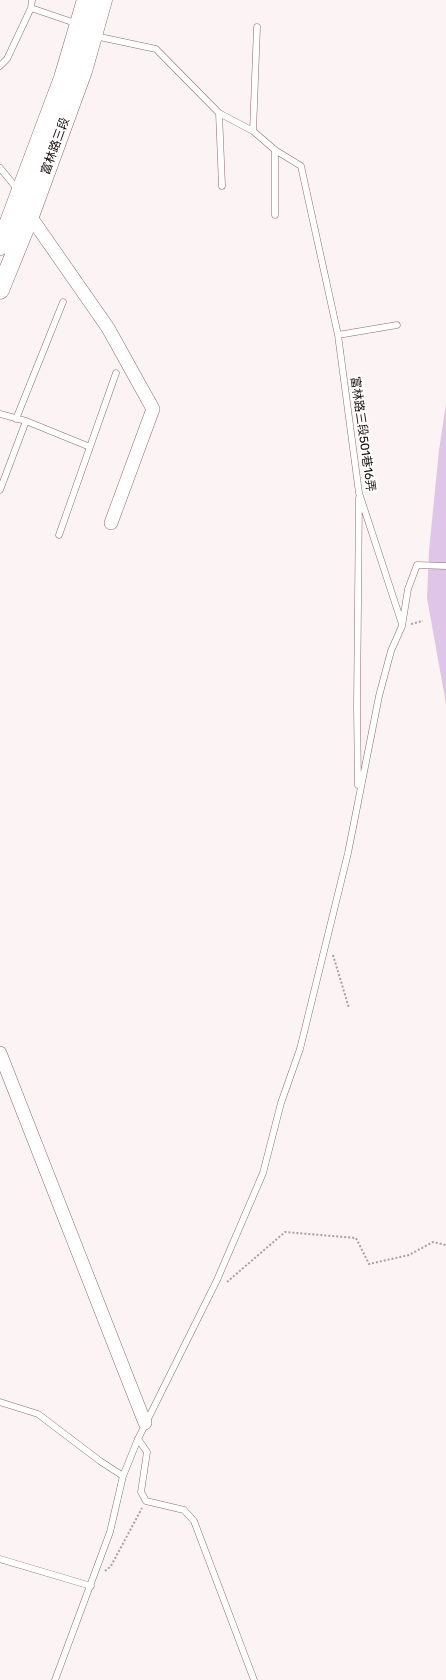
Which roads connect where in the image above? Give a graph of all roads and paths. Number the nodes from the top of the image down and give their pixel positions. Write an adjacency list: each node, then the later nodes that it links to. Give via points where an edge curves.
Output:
1 (32, 0): 4 (lane)
2 (86, 0): 6 (main road, 富林路三段)
3 (102, 0): 6 (main road, 富林路三段)
4 (31, 8): 6 (lane, 富林路三段501巷16弄); 7 (lane, via 7,59)
5 (257, 27): 9 (lane)
6 (85, 30): 8 (lane, 富林路三段501巷16弄, via 156,49); 13 (main road, 富林路三段, via 63,78)
7 (0, 66)
8 (219, 113): 9 (lane, 富林路三段501巷16弄); 12 (lane)
9 (253, 131): 10 (lane, 富林路三段501巷16弄)
10 (275, 150): 14 (lane); 19 (lane, 富林路三段501巷16弄, via 301,166)
11 (0, 168): 13 (lane)
12 (222, 186)
13 (28, 201): 15 (main road, 富林路三段); 16 (main road, 富林路三段); 27 (street, via 108,328 152,409)
14 (275, 215)
15 (0, 246)
16 (0, 290)
17 (63, 302): 22 (lane)
18 (397, 325): 19 (lane)
19 (338, 335): 26 (lane, 富林路三段501巷16弄)
20 (116, 373): 24 (lane)
21 (0, 414): 22 (lane)
22 (16, 419): 23 (lane)
23 (26, 421): 24 (lane); 25 (lane)
24 (90, 447): 28 (lane)
25 (0, 490)
26 (359, 493): 30 (lane, 富林路三段501巷16弄); 31 (lane)
27 (111, 523)
28 (59, 535)
29 (446, 566): 30 (lane, via 417,565 408,589)
30 (402, 626): 31 (lane, via 391,651 379,696)
31 (358, 798): 32 (lane)
32 (328, 939): 33 (path); 36 (lane, via 300,1049 281,1103 263,1173)
33 (349, 1008)
34 (0, 1052): 38 (street)
35 (446, 1245): 36 (path, via 433,1242 410,1255 369,1264 356,1238 285,1232)
36 (208, 1298): 38 (lane)
37 (0, 1402): 40 (lane, via 38,1414)
38 (145, 1424): 39 (lane)
39 (138, 1439): 40 (lane); 41 (lane, via 147,1452 141,1492)
40 (124, 1476): 43 (lane, via 110,1532)
41 (146, 1501): 43 (path, via 111,1566); 45 (lane, via 184,1510 194,1521)
42 (0, 1559): 43 (lane)
43 (91, 1586): 44 (lane)
44 (55, 1680)
45 (254, 1680)

